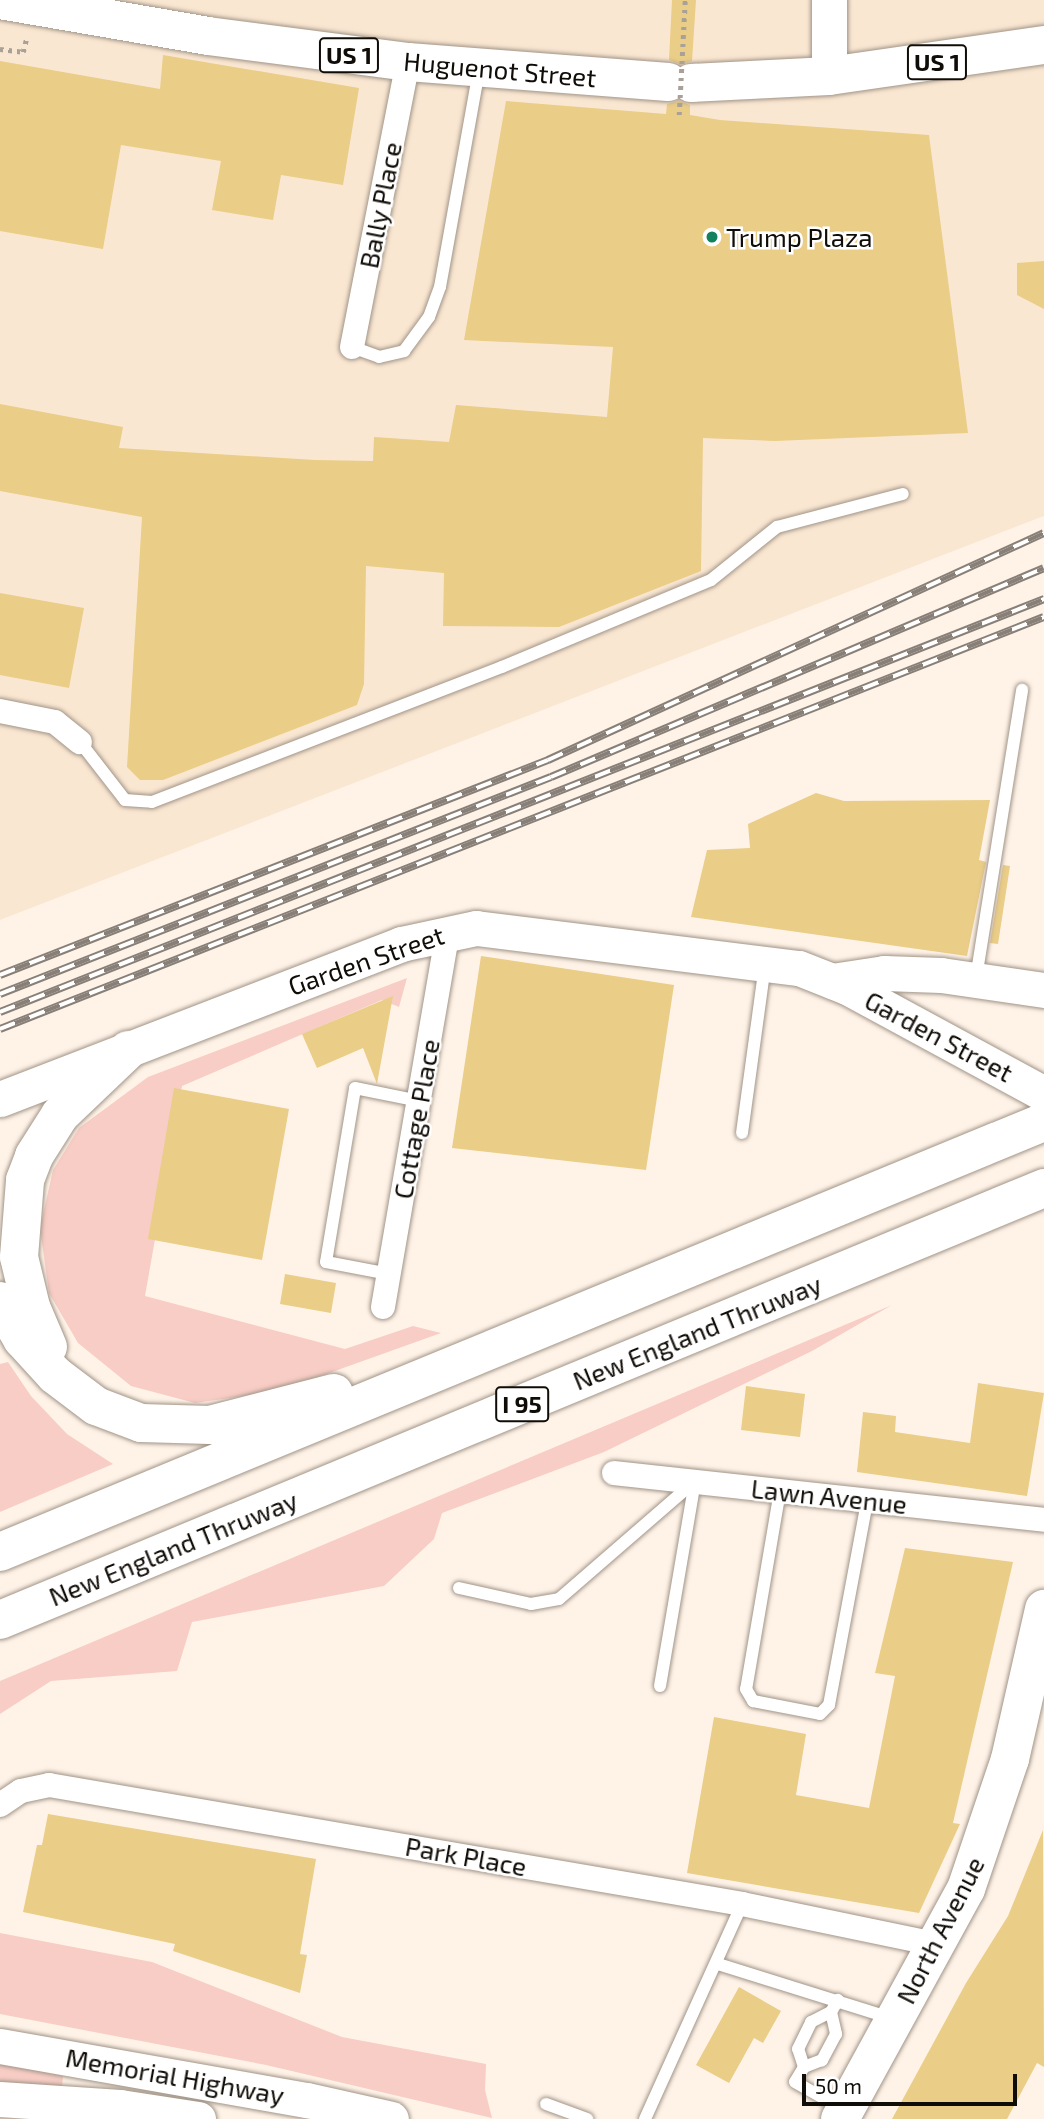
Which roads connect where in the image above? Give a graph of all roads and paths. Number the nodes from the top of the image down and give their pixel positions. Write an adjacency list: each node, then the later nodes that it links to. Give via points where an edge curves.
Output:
1 (685, 0): 9 (path, bridge)
2 (829, 0): 8 (main road)
3 (23, 10): 5 (path, via 23,52); 6 (main road, Huguenot Street / US 1)
4 (1044, 45): 8 (main road, Huguenot Street / US 1)
5 (0, 48)
6 (408, 62): 7 (main road, Huguenot Street / US 1); 10 (street, Bally Place)
7 (479, 70): 9 (main road, Huguenot Street / US 1); 10 (lane, via 440,287 429,317 404,351 379,357)
8 (829, 76): 9 (main road, Huguenot Street / US 1)
9 (679, 93)
10 (352, 347)
11 (904, 494): 14 (lane, via 777,527 711,580 502,667 152,802 125,800)
12 (1021, 690): 17 (lane)
13 (0, 711): 14 (street, via 55,722)
14 (80, 742)
15 (448, 931): 16 (main road, Garden Street, via 507,929); 20 (main road, Garden Street, via 401,944); 23 (street, Cottage Place)
16 (765, 962): 18 (main road, Garden Street); 25 (lane)
17 (975, 978): 18 (main road, Garden Street, via 884,973); 19 (main road, Garden Street)
18 (832, 981): 21 (main road, Garden Street, via 975,1053)
19 (1044, 990)
20 (128, 1050): 22 (main road, Garden Street); 31 (main road, via 47,1133 25,1180 20,1207 19,1257 24,1283 43,1336)
21 (1044, 1094)
22 (0, 1099)
23 (419, 1101): 27 (street, Cottage Place); 27 (lane, via 355,1088 326,1262)
24 (1044, 1122): 30 (main road, I 95)
25 (742, 1133)
26 (1044, 1188): 40 (main road, New England Thruway / I 95)
27 (389, 1274): 29 (street, Cottage Place)
28 (0, 1301): 31 (main road, via 22,1339)
29 (383, 1307)
30 (495, 1349): 31 (main road, via 239,1419 186,1427 119,1417); 37 (main road, I 95)
31 (74, 1391)
32 (614, 1474): 33 (street, Lawn Avenue)
33 (695, 1482): 34 (street, Lawn Avenue); 38 (lane, via 559,1598 531,1604); 42 (lane)
34 (780, 1491): 35 (street, Lawn Avenue); 35 (lane, via 746,1689 753,1701 820,1714 830,1705)
35 (867, 1500): 36 (street, Lawn Avenue)
36 (1044, 1520)
37 (0, 1552)
38 (460, 1588)
39 (1044, 1609): 41 (main road, North Avenue)
40 (0, 1619)
41 (1038, 1664): 45 (main road, North Avenue, via 991,1824 966,1889)
42 (660, 1686)
43 (0, 1805): 44 (street, Park Place, via 21,1791 49,1785)
44 (743, 1903): 45 (street, Park Place); 46 (lane)
45 (934, 1944): 49 (main road, North Avenue)
46 (718, 1964): 47 (lane); 58 (lane)
47 (838, 2000): 48 (lane); 49 (lane)
48 (831, 2012): 51 (lane, via 811,2022 798,2049); 51 (lane, via 836,2034 822,2060)
49 (894, 2020): 54 (main road, North Avenue)
50 (0, 2046): 56 (main road, Memorial Highway, via 307,2099)
51 (804, 2067): 54 (lane, via 795,2082)
52 (0, 2099): 55 (main road, Memorial Highway, via 120,2107)
53 (546, 2104): 57 (lane)
54 (842, 2115)
55 (198, 2119)
56 (391, 2119)
57 (587, 2119)
58 (645, 2119)

